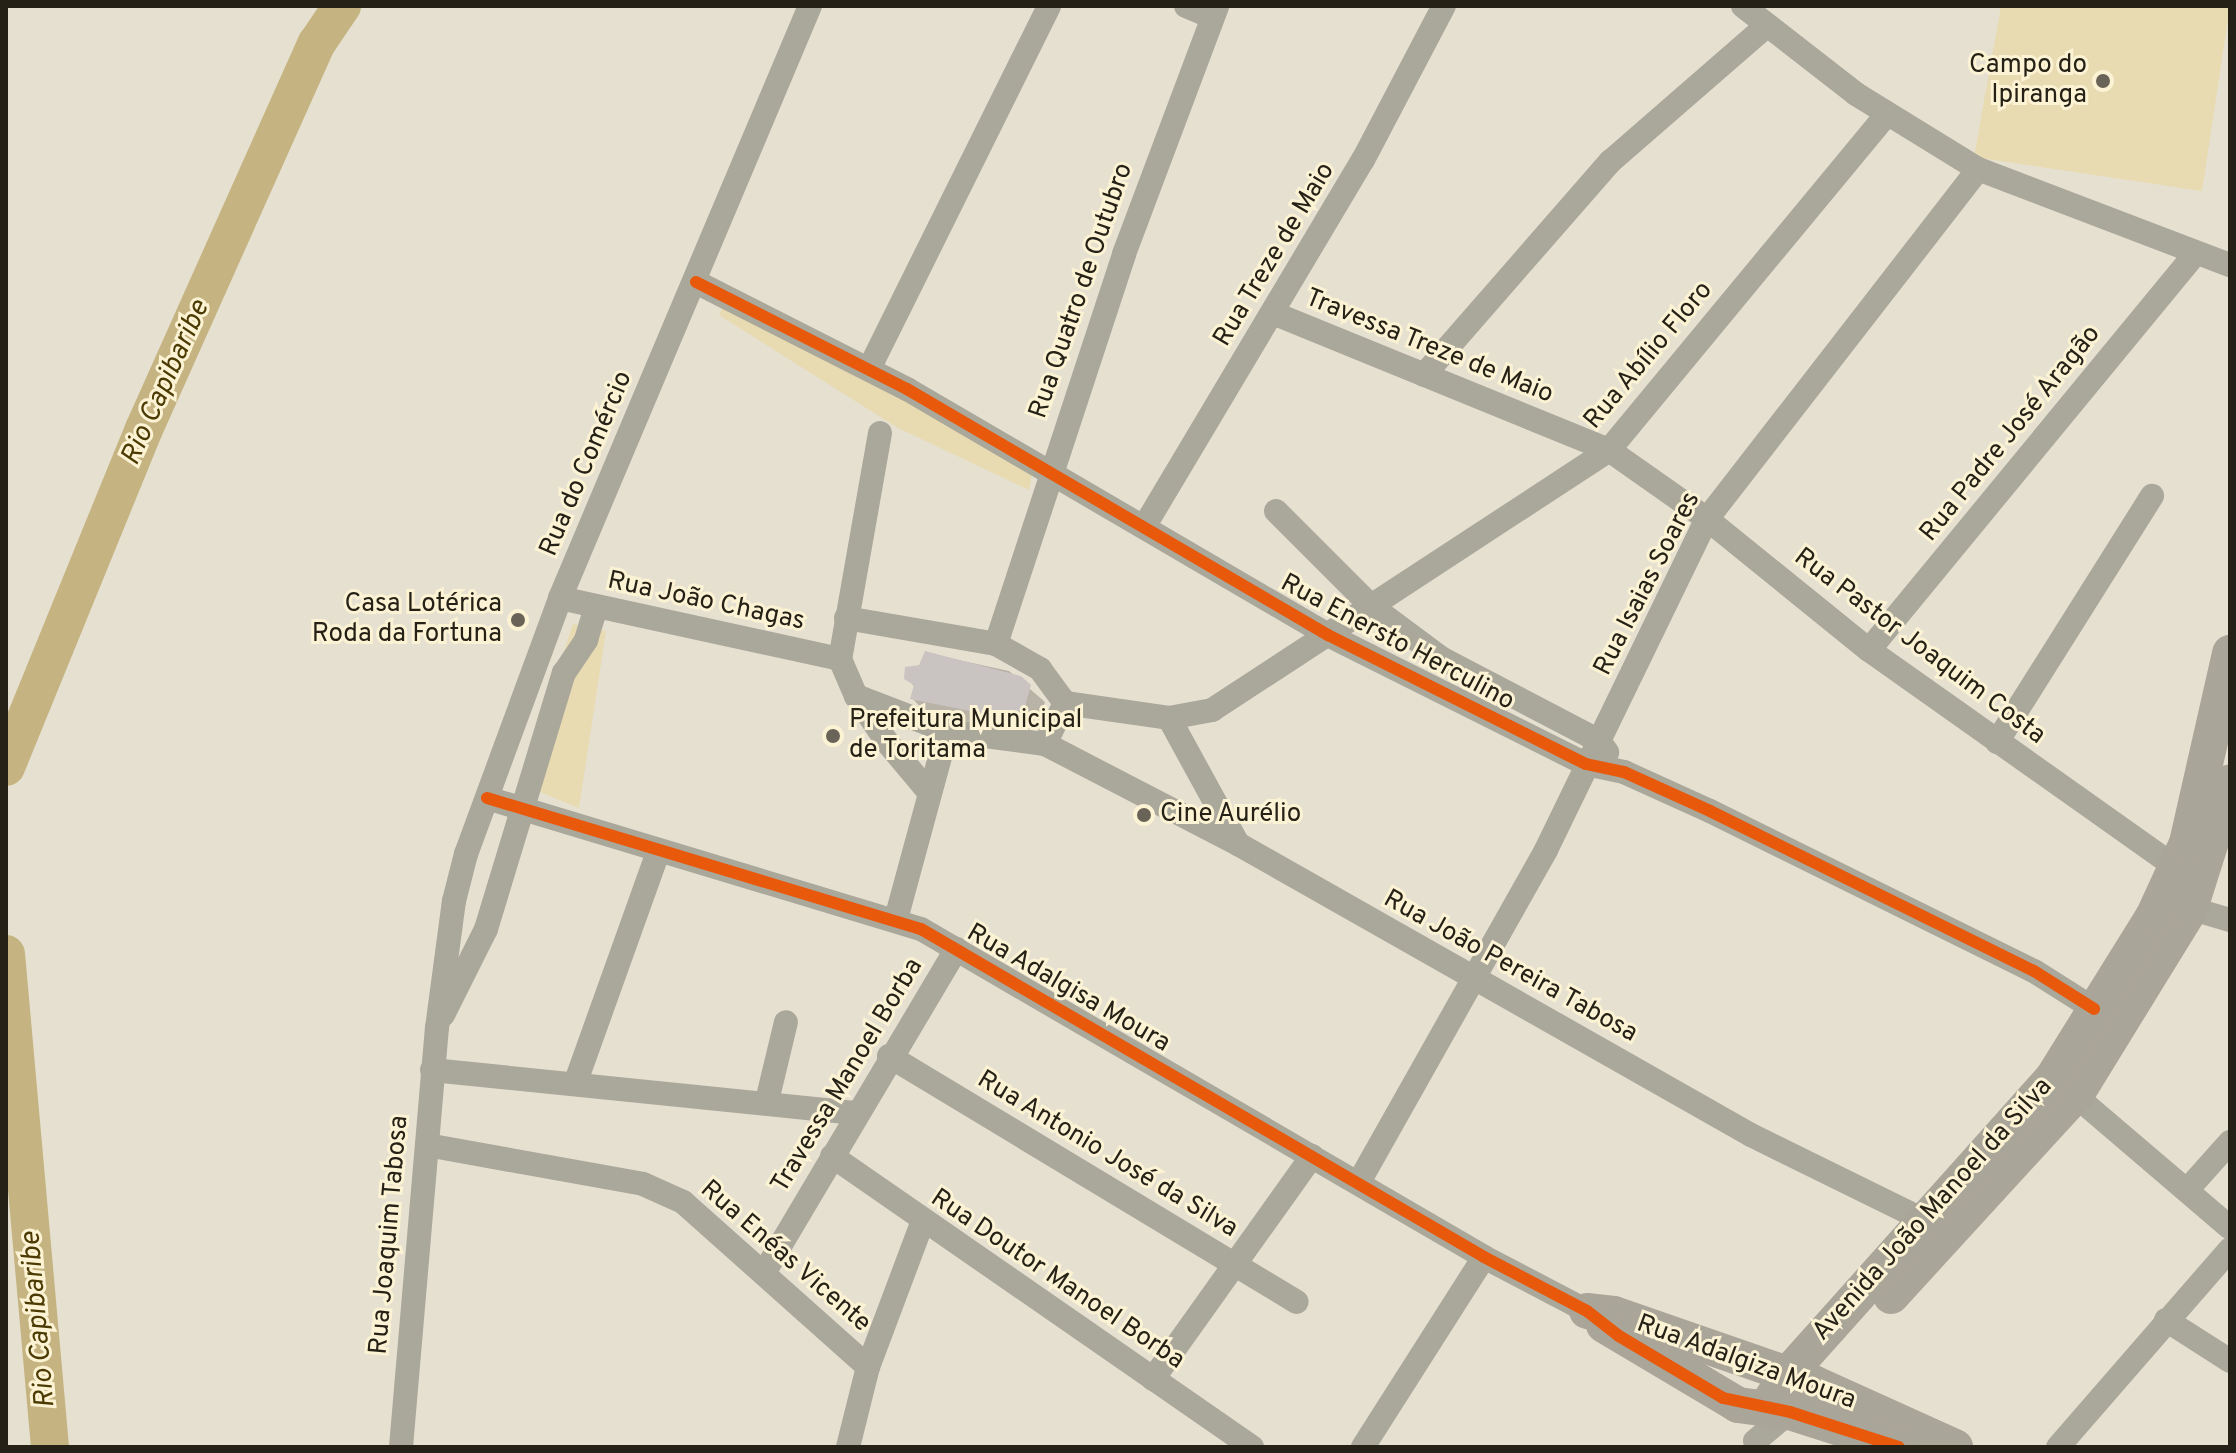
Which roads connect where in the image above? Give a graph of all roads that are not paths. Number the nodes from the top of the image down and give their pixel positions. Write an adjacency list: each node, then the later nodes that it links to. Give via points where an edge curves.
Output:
1 (810, 6): 12 (street, Rua do Comércio)
2 (1049, 6): 14 (street)
3 (1186, 6): 6 (street)
4 (1444, 6): 13 (street, Rua Treze de Maio, via 1363,160)
5 (1743, 6): 7 (street)
6 (1214, 12): 18 (street, Rua Quatro de Outubro, via 1144,196)
7 (1765, 27): 8 (street); 15 (street, via 1611,161)
8 (1887, 114): 9 (street); 17 (street, Rua Abílio Floro)
9 (1978, 169): 10 (street); 21 (street, Rua Isaias Soares)
10 (2195, 254): 11 (street); 29 (street, Rua Padre José Aragão)
11 (2230, 265)
12 (696, 282): 14 (street, Rua Enersto Herculino); 23 (street, Rua do Comércio)
13 (1273, 313): 15 (street, Travessa Treze de Maio); 22 (street, Rua Treze de Maio)
14 (869, 369): 18 (street, Rua Enersto Herculino)
15 (1424, 375): 17 (street, Travessa Treze de Maio)
16 (880, 433): 26 (street)
17 (1609, 450): 21 (street, Rua Pastor Joaquim Costa); 24 (street, Rua Abílio Floro)
18 (1049, 474): 22 (street, Rua Enersto Herculino); 28 (street, Rua Quatro de Outubro)
19 (2152, 496): 37 (street)
20 (1276, 511): 24 (street)
21 (1707, 519): 29 (street, Rua Pastor Joaquim Costa); 36 (street, Rua Isaias Soares)
22 (1144, 527): 27 (street, Rua Enersto Herculino)
23 (560, 598): 25 (street, Rua João Chagas); 43 (street, Rua do Comércio)
24 (1371, 606): 27 (street, Rua Abílio Floro); 36 (street, via 1441,658)
25 (596, 608): 31 (street, Rua João Chagas); 44 (street, via 586,640 564,673)
26 (846, 618): 28 (street); 31 (street)
27 (1328, 635): 34 (street, Rua Abílio Floro, via 1212,710); 39 (street, Rua Enersto Herculino)
28 (996, 644): 33 (street, via 1039,667)
29 (1869, 650): 37 (street, Rua Pastor Joaquim Costa)
30 (2230, 653): 47 (street, Avenida João Manoel da Silva)
31 (840, 659): 32 (street)
32 (856, 696): 35 (street); 42 (street)
33 (1065, 703): 34 (street, Rua Abílio Floro); 38 (street)
34 (1169, 718): 45 (street)
35 (947, 731): 38 (street); 42 (street)
36 (1599, 741): 39 (street, Rua Isaias Soares); 40 (street)
37 (1997, 742): 47 (street, Rua Pastor Joaquim Costa)
38 (1045, 744): 45 (street, Rua João Pereira Tabosa)
39 (1586, 764): 40 (street, Rua Enersto Herculino); 52 (street, Rua Isaias Soares)
40 (1624, 772): 53 (street, Rua Enersto Herculino, via 2034,971)
41 (2230, 782): 47 (street, Avenida João Manoel da Silva)
42 (928, 791): 48 (street)
43 (487, 798): 44 (street, Rua Adalgisa Moura); 51 (street, Rua do Comércio, via 454,901)
44 (525, 806): 46 (street, Rua Adalgisa Moura); 55 (street, Rua Joaquim Tabosa, via 486,929)
45 (1238, 844): 52 (street, Rua João Pereira Tabosa)
46 (658, 852): 48 (street, Rua Adalgisa Moura); 58 (street)
47 (2183, 890): 49 (street); 53 (street, Avenida João Manoel da Silva); 59 (street, Avenida João Manoel da Silva)
48 (896, 919): 50 (street, Rua Adalgisa Moura)
49 (2230, 920)
50 (956, 949): 56 (street, Travessa Manoel Borba); 65 (street, Rua Adalgisa Moura)
51 (445, 954): 55 (street, Rua Joaquim Tabosa)
52 (1475, 980): 66 (street, Rua Isaias Soares); 69 (street, Rua João Pereira Tabosa, via 1751,1135)
53 (2094, 1009): 59 (street, Avenida João Manoel da Silva)
54 (786, 1022): 60 (street)
55 (437, 1028): 57 (street, Rua Joaquim Tabosa)
56 (889, 1056): 61 (street, Travessa Manoel Borba); 73 (street, Rua Antonio José da Silva)
57 (432, 1070): 58 (street); 63 (street, Rua Joaquim Tabosa)
58 (575, 1084): 60 (street)
59 (2064, 1086): 67 (street); 69 (street, Avenida João Manoel da Silva)
60 (767, 1101): 61 (street)
61 (855, 1113): 64 (street, Travessa Manoel Borba)
62 (2230, 1142): 67 (street)
63 (427, 1145): 74 (street, Rua Enéas Vicente, via 643,1184 703,1216); 84 (street, Rua Joaquim Tabosa)
64 (832, 1156): 68 (street, Rua Doutor Manoel Borba); 74 (street, Travessa Manoel Borba)
65 (1312, 1156): 66 (street, Rua Adalgisa Moura); 73 (street)
66 (1359, 1182): 72 (street, Rua Adalgisa Moura)
67 (2188, 1189): 70 (street)
68 (922, 1223): 79 (street); 80 (street, Rua Doutor Manoel Borba)
69 (1937, 1226): 81 (street, Avenida João Manoel da Silva)
70 (2230, 1228)
71 (2230, 1249): 77 (street)
72 (1484, 1257): 76 (street, Rua Adalgisa Moura); 83 (street)
73 (1234, 1265): 75 (street, Rua Antonio José da Silva); 80 (street)
74 (764, 1273): 79 (street, Rua Enéas Vicente)
75 (1296, 1302)
76 (1587, 1311): 81 (street, Rua Adalgiza Moura, via 1614,1314); 82 (street, Rua Adalgiza Moura)
77 (2166, 1320): 78 (street); 89 (street)
78 (2230, 1361)
79 (868, 1367): 85 (street)
80 (1153, 1379): 86 (street, Rua Doutor Manoel Borba)
81 (1800, 1379): 82 (street, Avenida João Manoel da Silva); 88 (street, Rua Adalgiza Moura)
82 (1765, 1427): 87 (street, Rua Adalgiza Moura)
83 (1365, 1446)
84 (401, 1447)
85 (848, 1447)
86 (1252, 1447)
87 (1899, 1447)
88 (1955, 1447)
89 (2058, 1447)

